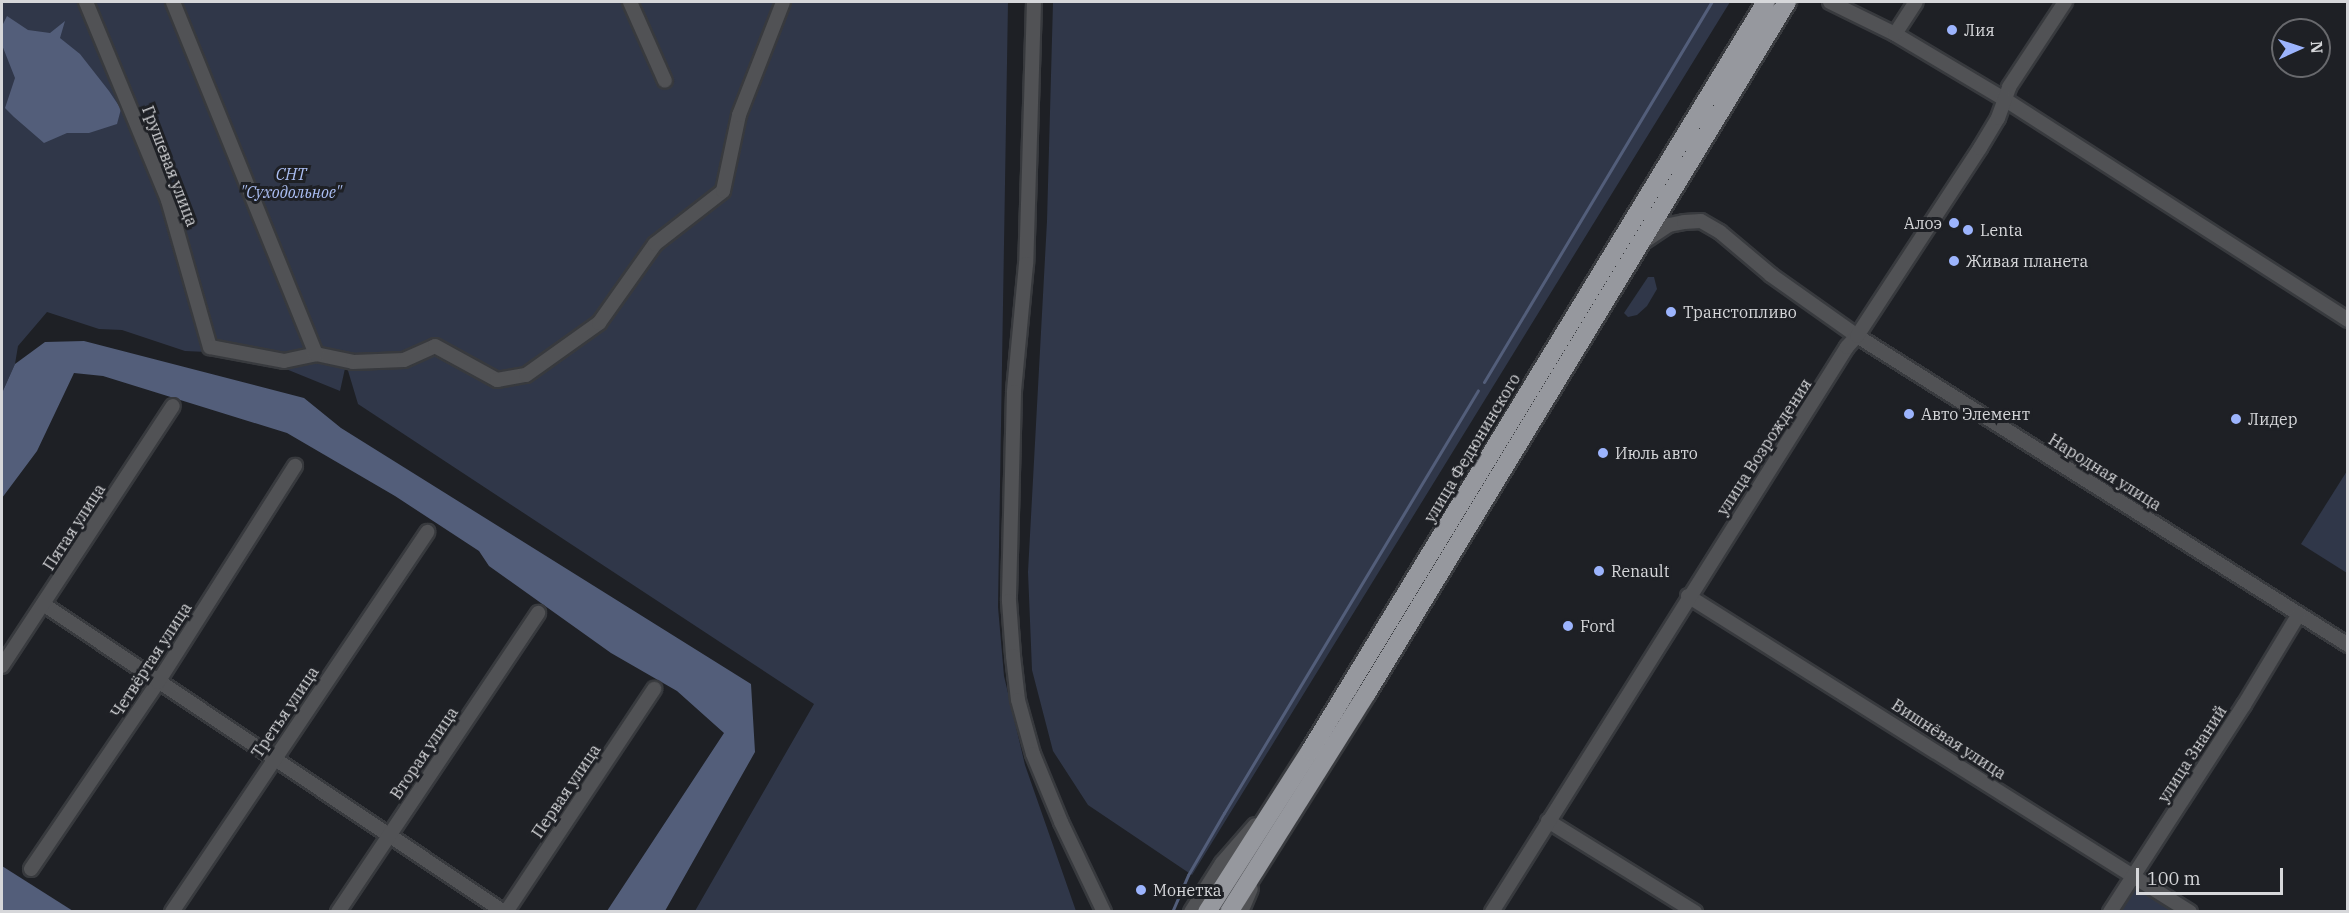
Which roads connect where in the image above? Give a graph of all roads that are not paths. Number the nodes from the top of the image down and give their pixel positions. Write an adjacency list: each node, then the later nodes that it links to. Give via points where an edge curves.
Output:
1 (86, 2): 17 (street, Грушевая улица, via 168,200 210,347 284,361)
2 (173, 2): 17 (street)
3 (630, 2): 12 (street)
4 (783, 2): 17 (street, via 739,115 723,191 655,244 599,323 526,375 497,380 435,346 404,360 353,362)
5 (1034, 2): 39 (street, via 1026,264 1014,415 1010,601 1013,656 1018,700 1034,754 1060,822)
6 (1766, 2): 30 (highway, улица Федюнинского)
7 (1787, 2): 14 (highway)
8 (1830, 2): 11 (street)
9 (1916, 2): 11 (street)
10 (2065, 2): 13 (street, улица Возрождения)
11 (1895, 34): 13 (street)
12 (665, 81)
13 (2004, 99): 15 (street); 16 (street, улица Возрождения, via 1998,118)
14 (1641, 244): 16 (street, Народная улица, via 1669,225 1701,221); 33 (highway)
15 (2348, 320)
16 (1857, 336): 21 (street, улица Возрождения); 24 (street, Народная улица)
17 (316, 354)
18 (173, 406): 22 (street, Пятая улица)
19 (295, 466): 27 (street, Четвёртая улица)
20 (427, 532): 29 (street, Третья улица)
21 (1688, 596): 31 (street, улица Возрождения); 35 (street, Вишнёвая улица)
22 (43, 604): 26 (street, Пятая улица); 27 (street)
23 (538, 613): 32 (street, Вторая улица)
24 (2299, 614): 25 (street, Народная улица); 35 (street, улица Знаний)
25 (2348, 645)
26 (2, 666)
27 (158, 681): 29 (street); 34 (street, Четвёртая улица)
28 (654, 689): 38 (street, Первая улица)
29 (274, 758): 32 (street); 36 (street, Третья улица)
30 (1283, 794): 40 (street, via 1222,862); 41 (highway, улица Федюнинского)
31 (1548, 821): 44 (street, улица Возрождения); 45 (street)
32 (389, 834): 37 (street, Вторая улица); 38 (street)
33 (1267, 852): 42 (highway); 43 (street)
34 (31, 869)
35 (2132, 874): 46 (street, улица Знаний); 47 (street, Вишнёвая улица)
36 (172, 912)
37 (338, 912)
38 (505, 912)
39 (1104, 912)
40 (1191, 912)
41 (1207, 912)
42 (1229, 912)
43 (1241, 912)
44 (1492, 912)
45 (1695, 912)
46 (2110, 912)
47 (2190, 912)

